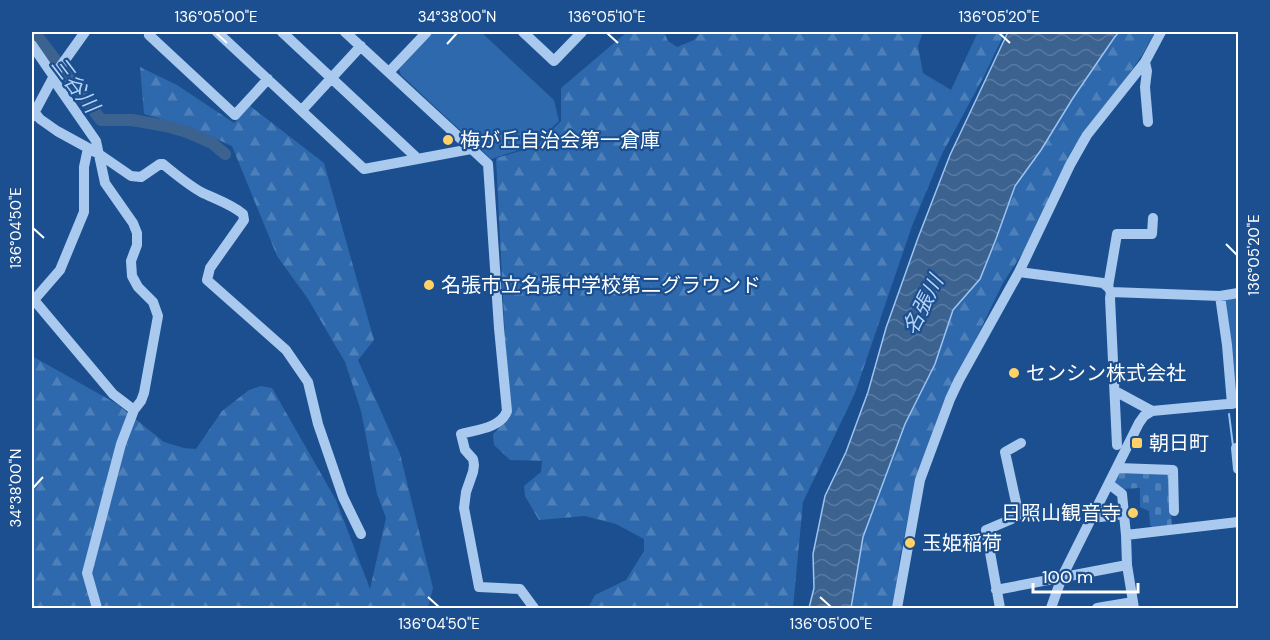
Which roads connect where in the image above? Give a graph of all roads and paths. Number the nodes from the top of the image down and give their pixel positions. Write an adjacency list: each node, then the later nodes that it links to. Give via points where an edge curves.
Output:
1 (85, 32): 15 (street)
2 (151, 32): 17 (street, via 149,35 235,115)
3 (217, 32): 17 (street)
4 (282, 32): 16 (street)
5 (345, 32): 12 (street)
6 (410, 32): 10 (street)
7 (523, 32): 8 (street, via 554,61)
8 (582, 32)
9 (1161, 32): 13 (street)
10 (423, 36): 14 (street)
11 (32, 45): 15 (street)
12 (360, 46): 14 (street); 16 (street)
13 (1145, 62): 20 (street); 26 (street, via 1087,135)
14 (388, 72): 22 (street)
15 (54, 77): 19 (street); 23 (street, via 96,141)
16 (331, 78): 18 (street); 24 (street)
17 (268, 79): 18 (street)
18 (302, 110): 24 (street, via 364,169)
19 (32, 113): 21 (street)
20 (1148, 122)
21 (88, 148): 23 (street); 30 (street, via 84,212 60,270)
22 (471, 149): 24 (street); 53 (street, via 488,164 507,411 498,423 461,434 474,465 464,508 479,587 520,589)
23 (99, 154): 33 (street, via 105,183 137,233 132,276 153,302 158,316 144,393); 45 (street, via 131,176 141,177 163,164 200,191 243,214 244,220 210,268 207,280 285,350 308,382 343,497)
24 (418, 159)
25 (1153, 218): 27 (street, via 1152,234 1113,233)
26 (1019, 272): 27 (street, via 1103,283); 54 (street, via 944,412 920,480)
27 (1110, 290): 29 (street); 31 (street)
28 (1239, 293): 29 (street)
29 (1220, 299): 32 (street)
30 (33, 300): 33 (street, via 113,394)
31 (1115, 392): 34 (street); 36 (street)
32 (1235, 403): 34 (street)
33 (134, 410): 52 (street, via 121,444 87,573)
34 (1152, 411): 38 (street, via 1139,423)
35 (1021, 443): 49 (street, via 1005,452 1019,516 986,530)
36 (1117, 445)
37 (1239, 448): 39 (street)
38 (1118, 468): 40 (street); 41 (street, via 1173,470)
39 (1239, 468)
40 (1109, 484): 42 (street, via 1122,494); 43 (street)
41 (1174, 511)
42 (1124, 514): 43 (street); 46 (street)
43 (1092, 518): 48 (street)
44 (1239, 522): 46 (street)
45 (362, 534)
46 (1126, 535): 47 (street)
47 (1127, 565): 48 (street); 50 (street)
48 (1062, 577): 49 (street); 56 (street)
49 (996, 590): 55 (street)
50 (1133, 605): 51 (street)
51 (1097, 608)
52 (97, 609)
53 (534, 609)
54 (897, 609)
55 (1000, 609)
56 (1051, 609)

